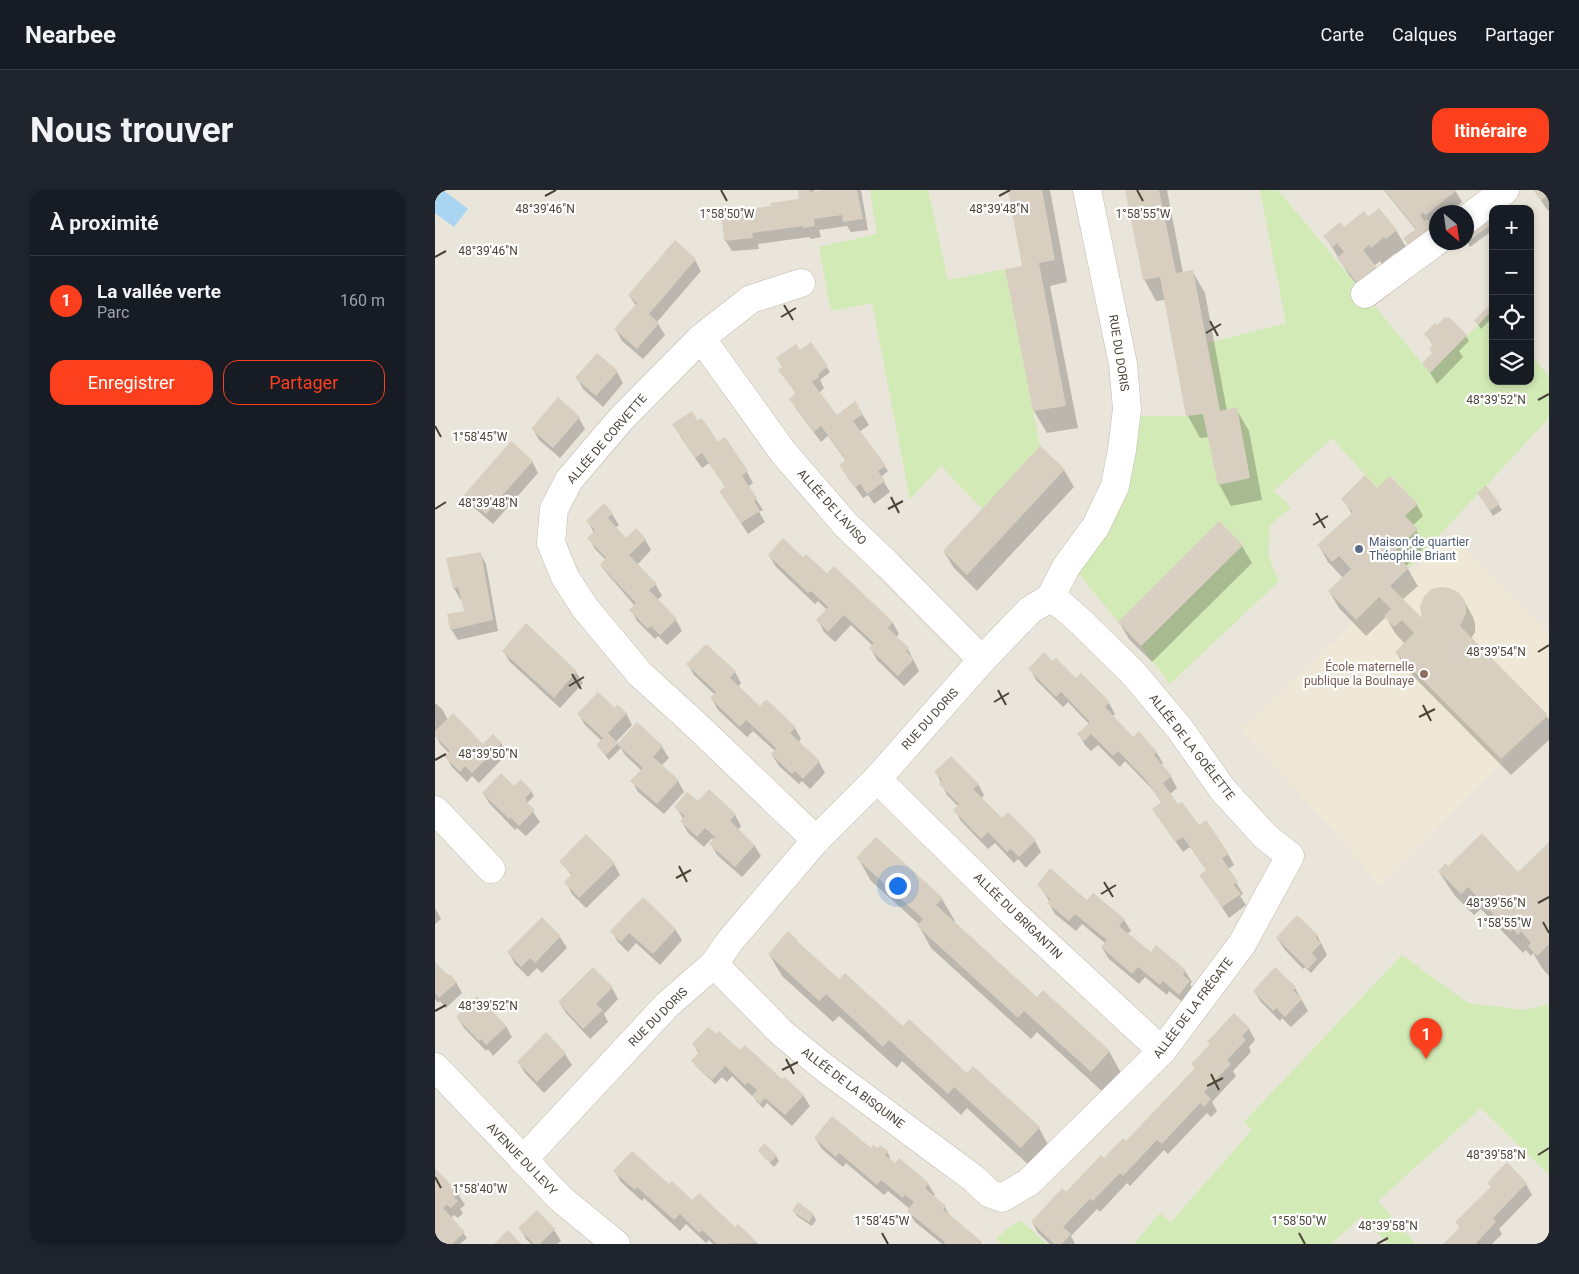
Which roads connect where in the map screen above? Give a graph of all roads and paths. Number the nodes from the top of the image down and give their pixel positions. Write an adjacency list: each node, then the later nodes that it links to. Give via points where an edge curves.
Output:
1 (1087, 190): 8 (street, RUE DU DORIS, via 1123,364 1127,409 1115,486 1096,526 1066,567)
2 (1505, 190): 3 (street)
3 (1474, 213)
4 (1429, 247): 6 (street)
5 (801, 283): 7 (street, ALLÉE DE CORVETTE, via 751,299)
6 (1365, 294)
7 (701, 338): 9 (street, ALLÉE DE L'AVISO, via 783,452 846,525); 12 (street, ALLÉE DE CORVETTE, via 621,419 569,480 554,509 551,543 565,577 585,608 640,674)
8 (1050, 598): 9 (street, RUE DU DORIS, via 1031,610); 13 (street, ALLÉE DE LA GOÉLETTE, via 1087,627 1134,674 1180,729 1223,790 1266,837)
9 (982, 660): 10 (street, RUE DU DORIS)
10 (877, 779): 12 (street, RUE DU DORIS); 16 (street, ALLÉE DU BRIGANTIN, via 1013,914)
11 (435, 810): 14 (street)
12 (816, 840): 15 (street, RUE DU DORIS)
13 (1289, 856): 16 (street, ALLÉE DE LA FRÉGATE, via 1241,944)
14 (491, 869)
15 (714, 964): 18 (street, RUE DU DORIS, via 667,1005); 19 (street, ALLÉE DE LA BISQUINE, via 783,1034 826,1069 989,1193)
16 (1162, 1051): 19 (street, ALLÉE DE LA FRÉGATE, via 1029,1182)
17 (435, 1067): 18 (street, AVENUE DU LEVY)
18 (523, 1160): 20 (street, AVENUE DU LEVY, via 561,1199)
19 (1002, 1198)
20 (616, 1244)

